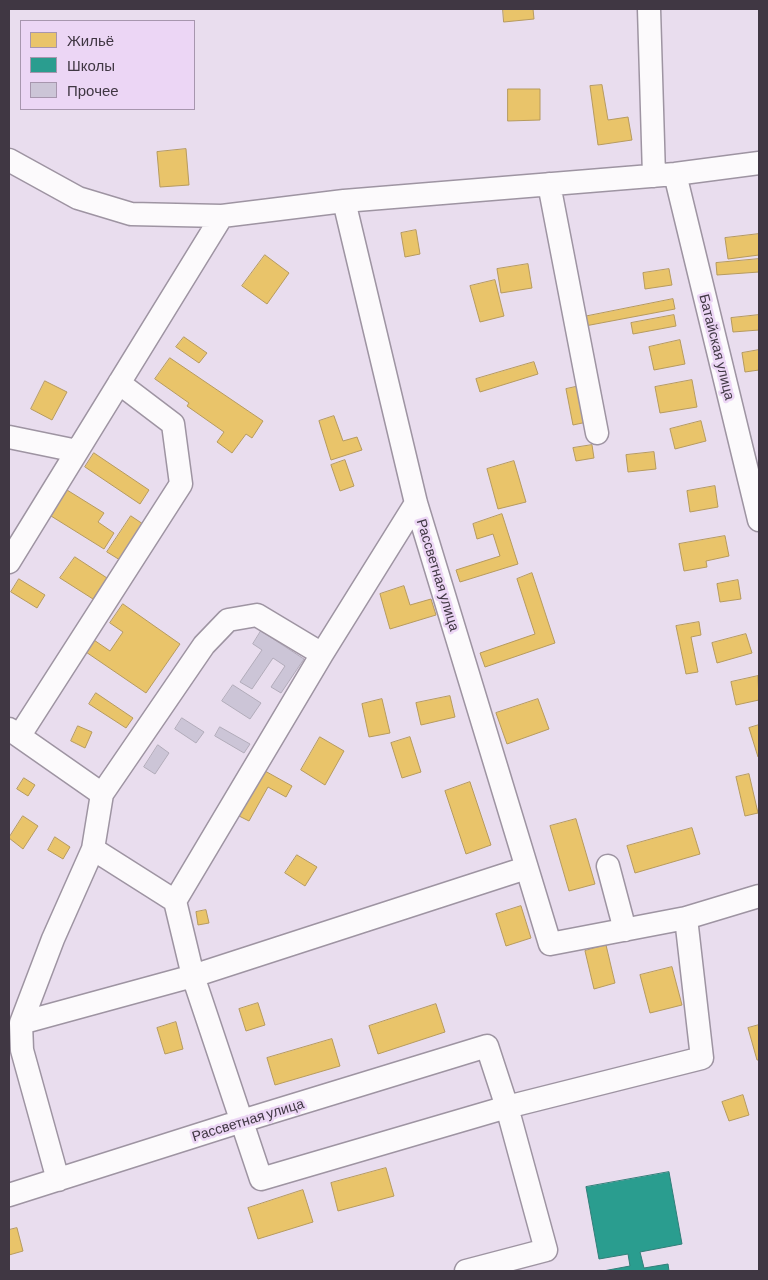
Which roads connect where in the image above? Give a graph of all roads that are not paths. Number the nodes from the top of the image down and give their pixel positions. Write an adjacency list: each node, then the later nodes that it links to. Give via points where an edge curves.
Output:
1 (648, 9): 4 (street, Батайская улица)
2 (9, 160): 7 (street, via 78,198 131,214)
3 (759, 163): 4 (street)
4 (664, 175): 5 (street); 13 (street, Батайская улица)
5 (549, 184): 6 (street); 9 (street)
6 (344, 201): 7 (street); 12 (street, Рассветная улица)
7 (222, 216): 8 (street)
8 (119, 383): 11 (street); 16 (street, via 173,424 181,484)
9 (597, 433)
10 (9, 437): 11 (street)
11 (77, 451): 14 (street)
12 (416, 502): 15 (street); 20 (street, Рассветная улица)
13 (759, 520)
14 (9, 562)
15 (322, 654): 17 (street, via 257,615 228,620 204,645); 22 (street)
16 (14, 732): 17 (street)
17 (102, 794): 18 (street)
18 (93, 849): 22 (street); 26 (street, via 53,939)
19 (608, 866): 24 (street)
20 (526, 868): 24 (street, Рассветная улица, via 550,944); 25 (street)
21 (759, 896): 23 (street)
22 (174, 900): 25 (street)
23 (686, 918): 24 (street); 27 (street, via 702,1058)
24 (625, 930)
25 (193, 976): 26 (street); 28 (street)
26 (21, 1023): 29 (street, via 22,1050)
27 (507, 1107): 28 (street, via 261,1179); 28 (street, Рассветная улица, via 487,1046); 31 (street, via 546,1250)
28 (242, 1121): 29 (street, Рассветная улица)
29 (58, 1180): 30 (street, Рассветная улица)
30 (9, 1195)
31 (466, 1271)

